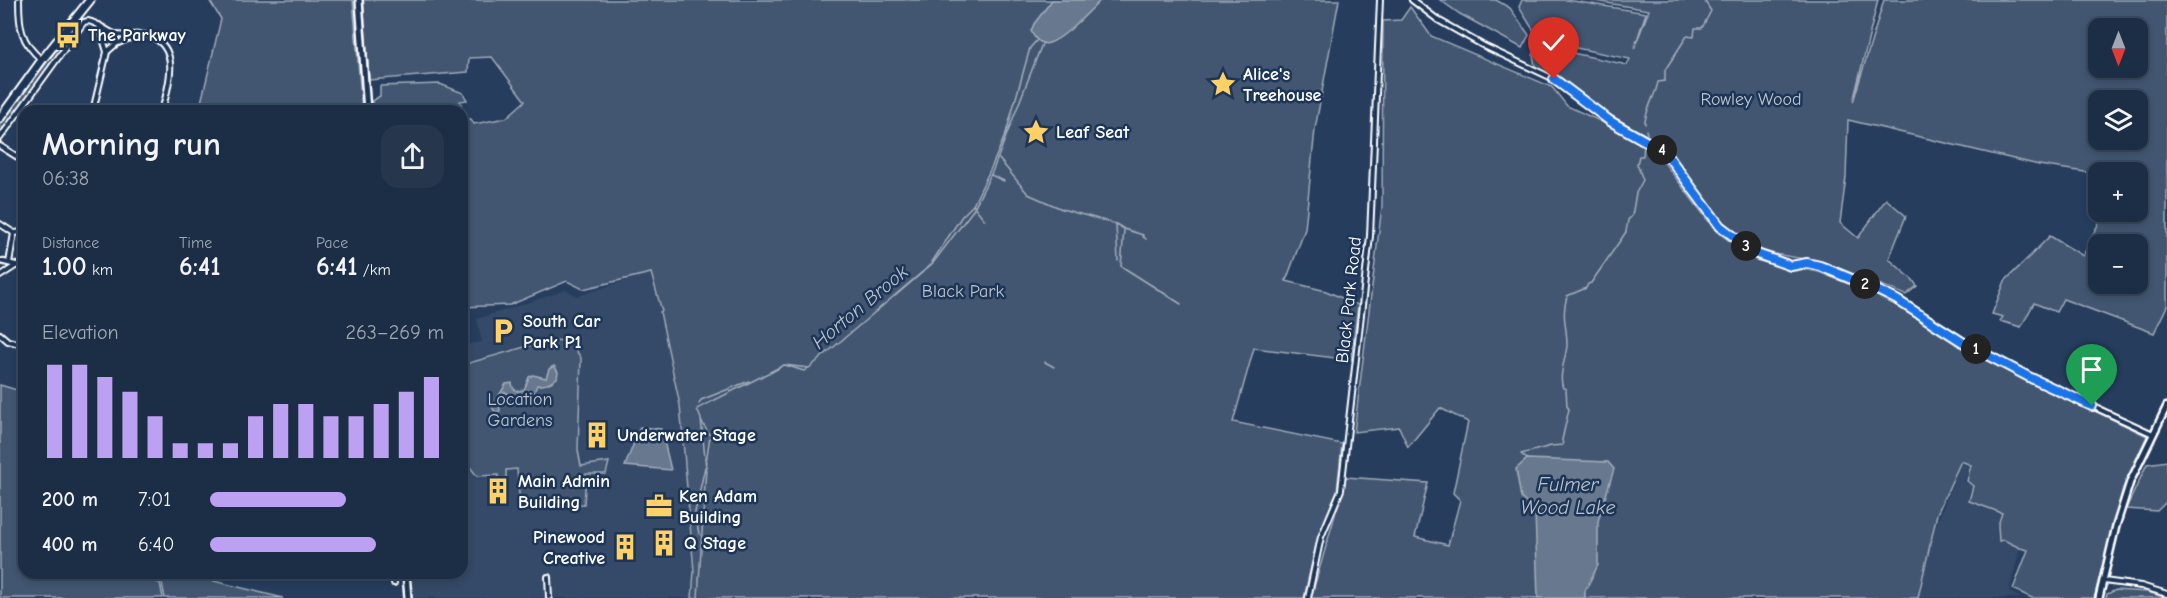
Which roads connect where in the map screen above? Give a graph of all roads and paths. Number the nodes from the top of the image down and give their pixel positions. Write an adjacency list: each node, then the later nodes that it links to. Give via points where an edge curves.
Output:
1 (19, 0): 11 (street, via 18,24 32,52)
2 (90, 0): 7 (main road)
3 (359, 0): 15 (street)
4 (1380, 0): 41 (street, Black Park Road, via 1370,236 1341,490 1321,537)
5 (1412, 0): 32 (street, via 1484,46 1554,79 1610,121 1665,152 1720,226 1757,254 1791,266 1820,266 1873,288 1966,344)
6 (99, 24): 8 (street, via 88,21); 9 (street, via 117,35); 10 (street)
7 (70, 25): 8 (street); 11 (main road)
8 (79, 29): 12 (street)
9 (138, 35): 10 (street); 14 (street, via 150,36 159,43 171,62)
10 (107, 52): 13 (street)
11 (42, 60): 17 (main road)
12 (21, 105)
13 (94, 105)
14 (163, 105)
15 (367, 105)
16 (18, 109): 18 (street)
17 (0, 118)
18 (2, 130): 19 (street)
19 (0, 138)
20 (0, 146): 21 (street)
21 (18, 157)
22 (0, 224): 23 (street)
23 (14, 233): 24 (street); 26 (street)
24 (18, 233)
25 (0, 261): 26 (street)
26 (9, 263): 27 (street)
27 (17, 266): 28 (street)
28 (0, 276)
29 (0, 334): 30 (street)
30 (18, 344)
31 (2167, 406): 32 (street)
32 (2152, 434): 36 (street, via 2130,483)
33 (548, 577): 39 (street)
34 (394, 579): 37 (street)
35 (406, 579): 40 (street)
36 (2103, 581): 38 (street); 42 (street)
37 (394, 583)
38 (2167, 594)
39 (549, 597)
40 (408, 598)
41 (1308, 598)
42 (2099, 598)

